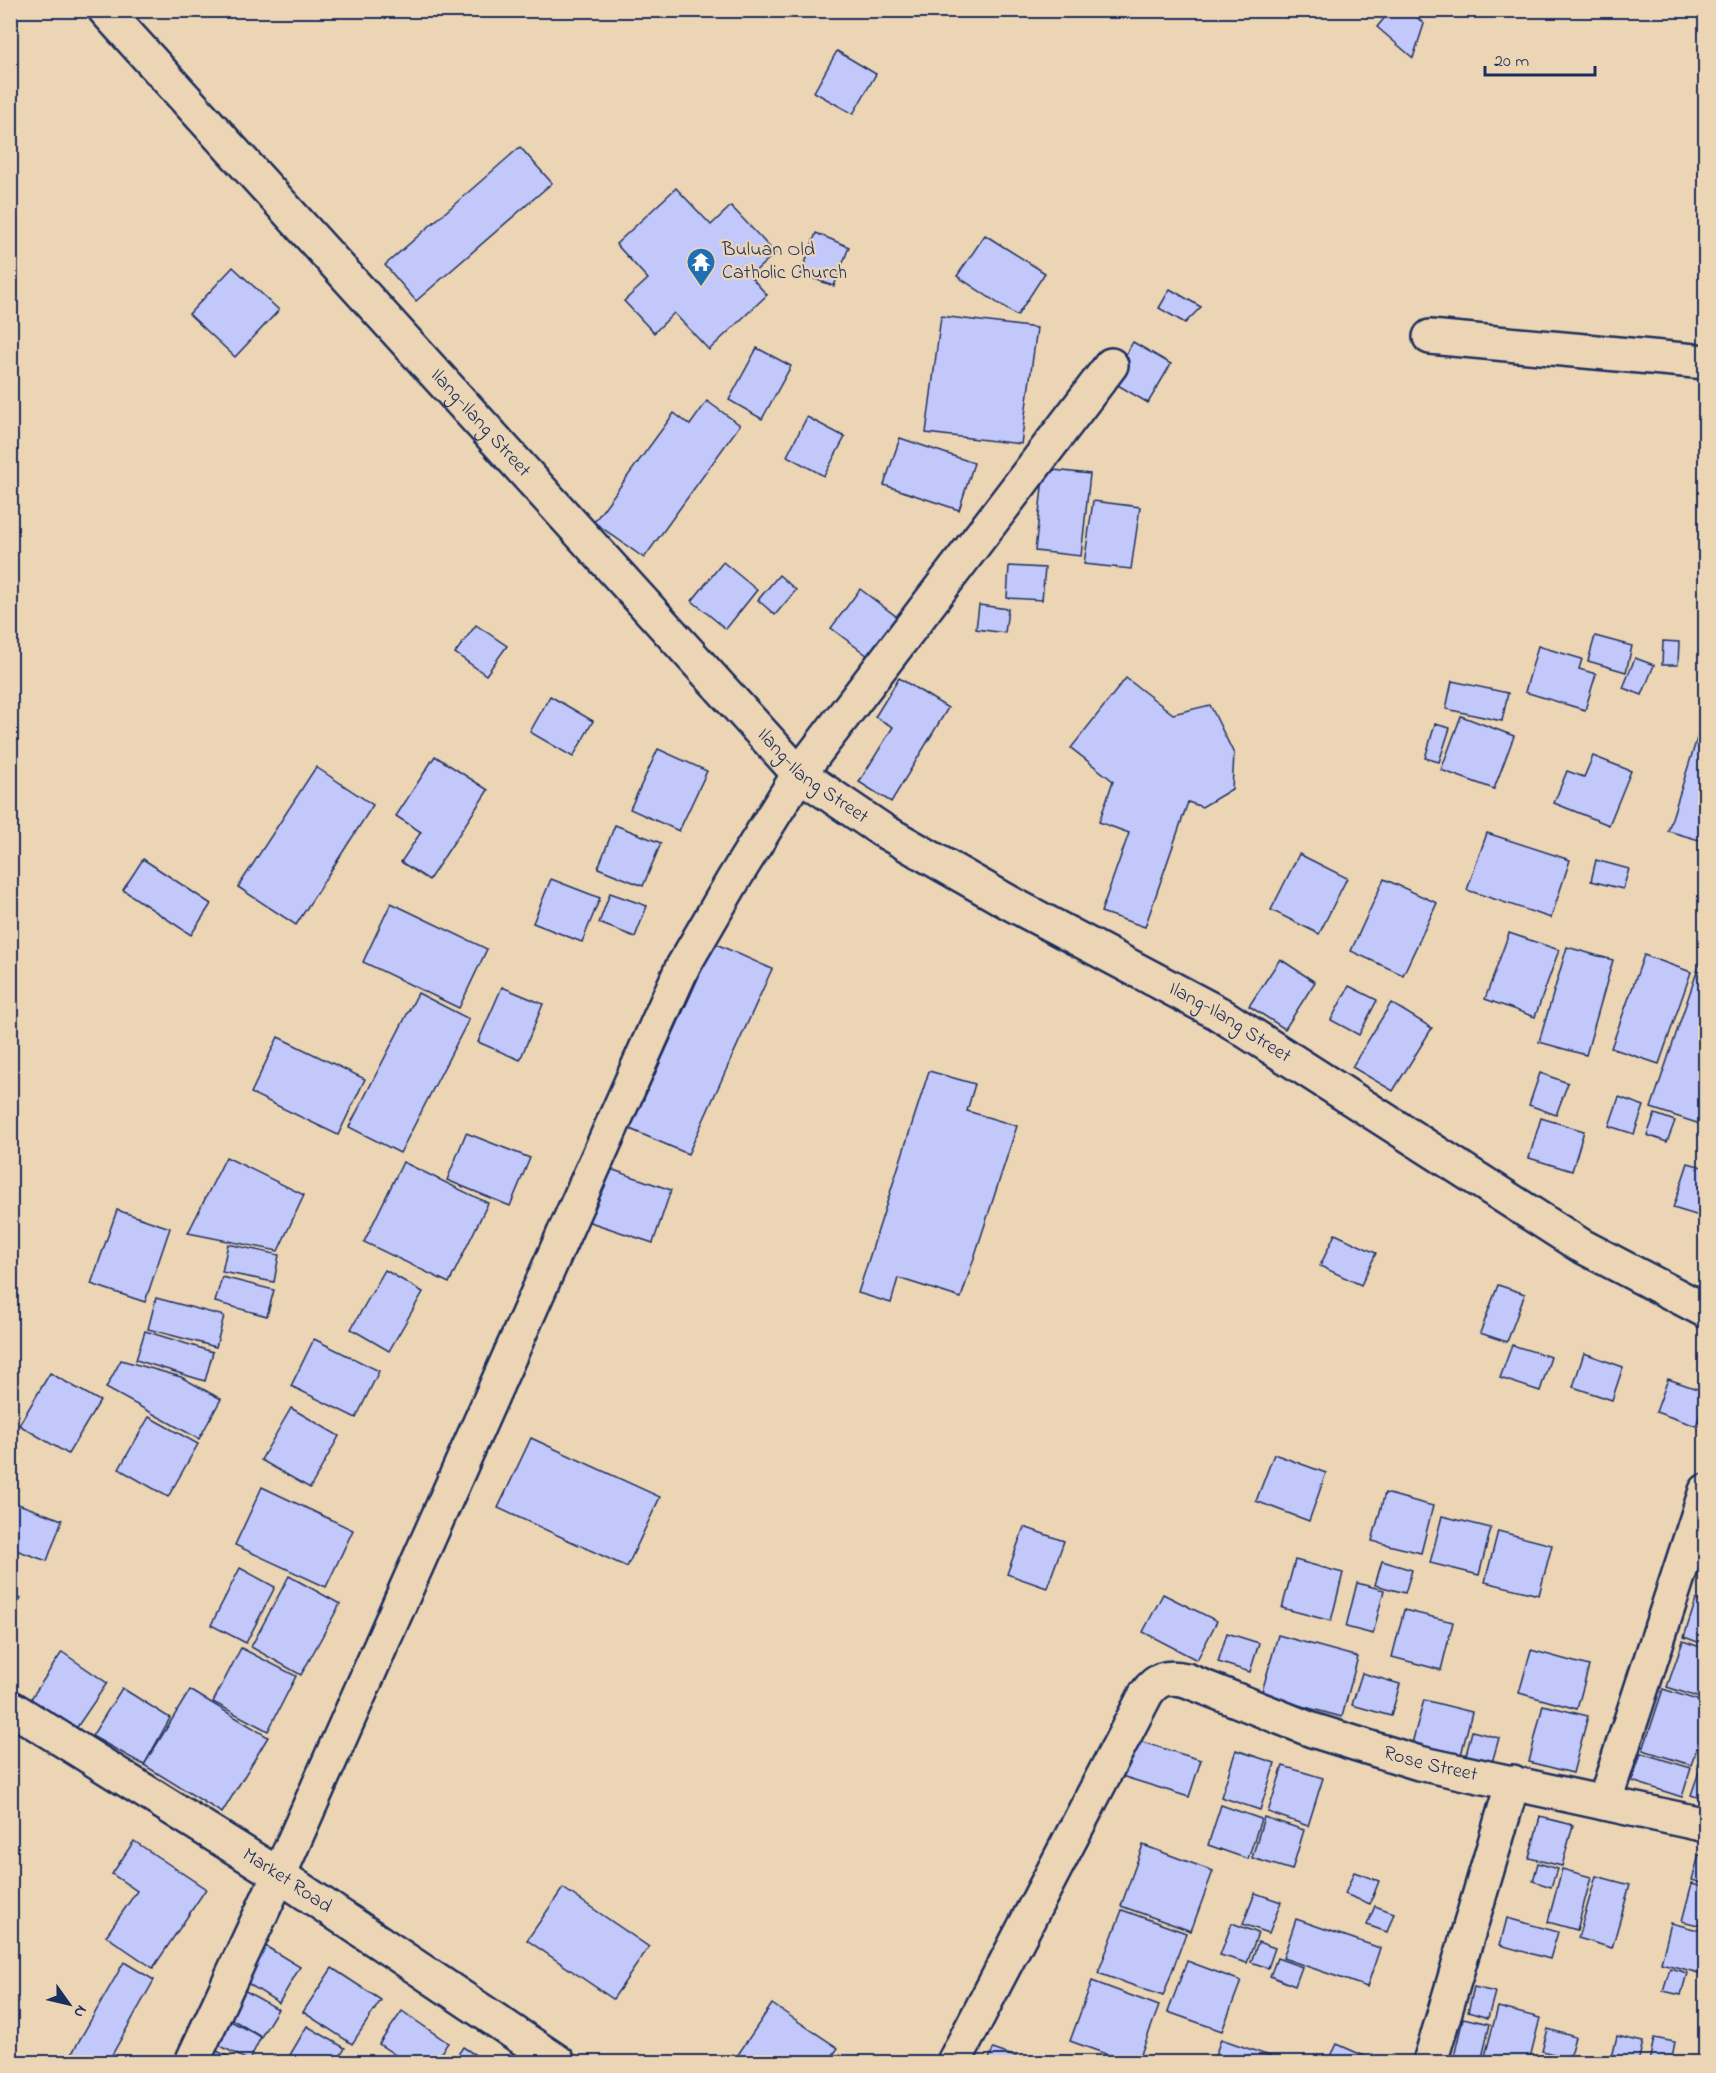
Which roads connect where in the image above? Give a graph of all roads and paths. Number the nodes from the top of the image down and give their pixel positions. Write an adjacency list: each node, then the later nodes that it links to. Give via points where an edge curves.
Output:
1 (105, 10): 5 (street, Ilang-Ilang Street)
2 (1430, 337): 3 (street)
3 (1706, 362)
4 (1112, 365): 5 (street)
5 (799, 774): 6 (street, Ilang-Ilang Street, via 882,830 1218,1013 1580,1245); 12 (street, via 682,968)
6 (1706, 1311)
7 (1706, 1491): 10 (street)
8 (10, 1707): 12 (street, Market Road)
9 (1513, 1782): 10 (street, Rose Street); 15 (street, Rose Street, via 1419,1763 1312,1730 1186,1680 1163,1678 1146,1694); 16 (street)
10 (1604, 1803): 11 (street, Rose Street)
11 (1706, 1825)
12 (279, 1875): 13 (street); 14 (street, Market Road)
13 (192, 2062)
14 (558, 2062)
15 (954, 2062)
16 (1430, 2062)

